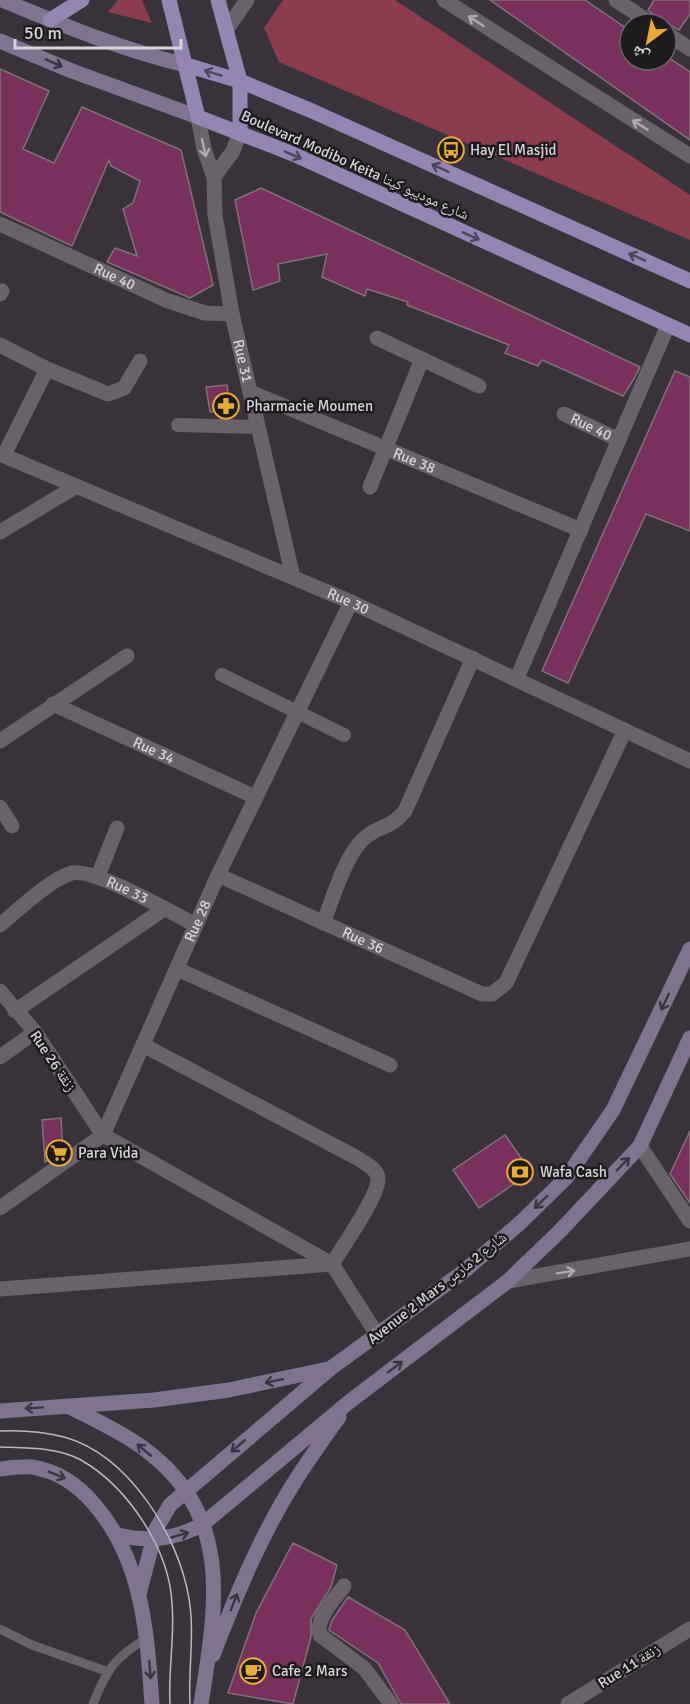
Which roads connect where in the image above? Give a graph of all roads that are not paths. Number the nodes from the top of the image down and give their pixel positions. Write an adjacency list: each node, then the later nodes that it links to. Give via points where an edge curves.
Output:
1 (2, 0): 9 (main road, Boulevard Modibo Keita شارع موديبو كيتا)
2 (82, 0): 9 (main road)
3 (169, 0): 12 (main road)
4 (218, 0): 10 (main road)
5 (247, 0): 10 (street)
6 (444, 0): 16 (street, one-way to 6)
7 (616, 0): 8 (street)
8 (634, 12)
9 (50, 20): 12 (main road, Boulevard Modibo Keita شارع موديبو كيتا, via 134,52)
10 (227, 29): 13 (main road)
11 (0, 41): 14 (main road, Boulevard Modibo Keita شارع موديبو كيتا, one-way to 14)
12 (186, 65): 13 (main road, Boulevard Modibo Keita شارع موديبو كيتا, one-way to 12); 14 (main road)
13 (240, 81): 15 (main road); 19 (main road, Boulevard Modibo Keita شارع موديبو كيتا, one-way to 13)
14 (198, 117): 15 (main road, Boulevard Modibo Keita شارع موديبو كيتا); 17 (street, Rue 31, one-way to 17)
15 (240, 132): 17 (street, via 228,160); 21 (main road, Boulevard Modibo Keita شارع موديبو كيتا, one-way to 21)
16 (690, 156)
17 (214, 177): 20 (street, Rue 31, via 215,214)
18 (0, 224): 20 (street, Rue 40, via 168,301 206,313)
19 (690, 281)
20 (232, 314): 29 (street, Rue 31)
21 (668, 325): 22 (main road, Boulevard Modibo Keita شارع موديبو كيتا); 33 (street)
22 (690, 335)
23 (377, 338): 25 (street)
24 (0, 345): 27 (street)
25 (422, 359): 28 (street); 34 (street)
26 (140, 361): 27 (street, via 124,388 108,394)
27 (47, 369): 35 (street)
28 (479, 386)
29 (250, 392): 32 (street, Rue 31); 34 (street, Rue 38)
30 (564, 414): 33 (street, Rue 40)
31 (178, 425): 32 (street)
32 (258, 427): 40 (street, Rue 31)
33 (619, 440): 38 (street)
34 (385, 446): 36 (street); 38 (street, Rue 38)
35 (2, 454): 37 (street, Rue 30)
36 (369, 487)
37 (75, 488): 39 (street); 40 (street, Rue 30)
38 (581, 530): 45 (street)
39 (0, 532)
40 (293, 577): 41 (street, Rue 30)
41 (351, 602): 43 (street, Rue 30); 47 (street, Rue 28)
42 (127, 656): 46 (street)
43 (473, 658): 45 (street, Rue 30); 59 (street, via 405,811 388,827 360,842)
44 (222, 675): 47 (street)
45 (517, 678): 48 (street, Rue 30)
46 (53, 704): 50 (street); 52 (street, Rue 34)
47 (297, 710): 49 (street); 52 (street, Rue 28)
48 (625, 730): 51 (street, Rue 30); 59 (street, Rue 36, via 506,983 492,994 482,994)
49 (344, 735)
50 (0, 741)
51 (690, 761)
52 (255, 797): 56 (street, Rue 28)
53 (0, 807): 54 (street)
54 (12, 826)
55 (117, 828): 57 (street)
56 (218, 875): 59 (street, Rue 36); 61 (street, Rue 28)
57 (98, 876): 58 (street, Rue 33); 60 (street, Rue 33, via 73,873 58,880)
58 (164, 909): 61 (street, Rue 33); 65 (street)
59 (323, 923)
60 (0, 924)
61 (196, 925): 63 (street, Rue 28)
62 (690, 949): 79 (main road, Avenue 2 Mars شارع 2 مارس, one-way to 79, via 613,1110 566,1178 463,1272)
63 (177, 969): 68 (street, Rue 28); 70 (street)
64 (0, 991): 65 (street, Rue 26 زنقة)
65 (15, 1011): 66 (street, Rue 26 زنقة)
66 (35, 1032): 69 (street); 71 (street, Rue 26 زنقة)
67 (690, 1038): 72 (main road)
68 (143, 1045): 71 (street, Rue 28); 76 (street, via 374,1169 378,1179 373,1196)
69 (0, 1057)
70 (390, 1065)
71 (103, 1135): 73 (street); 76 (street)
72 (640, 1146): 74 (street); 77 (main road, one-way to 72)
73 (0, 1208)
74 (690, 1221)
75 (690, 1249): 77 (street, one-way to 75)
76 (332, 1264): 78 (street); 79 (street)
77 (508, 1281): 81 (main road, one-way to 77)
78 (0, 1289)
79 (378, 1336): 80 (main road, Avenue 2 Mars شارع 2 مارس)
80 (331, 1368): 82 (main road, one-way to 82, via 229,1390); 85 (main road, Avenue 2 Mars شارع 2 مارس, one-way to 85)
81 (349, 1402): 86 (main road); 95 (main road, one-way to 81, via 262,1542 294,1483)
82 (68, 1406): 83 (main road, one-way to 83); 85 (main road, one-way to 82, via 139,1444)
83 (0, 1411)
84 (0, 1468): 87 (main road, one-way to 87, via 32,1467 62,1476 84,1492)
85 (186, 1490): 86 (main road); 88 (main road, Avenue 2 Mars شارع 2 مارس, via 170,1505)
86 (203, 1524): 88 (main road, one-way to 86, via 188,1533); 95 (main road, via 213,1559 216,1592)
87 (117, 1535): 88 (main road); 90 (main road)
88 (154, 1538): 90 (main road, Avenue 2 Mars شارع 2 مارس)
89 (344, 1586): 99 (street, via 322,1617 320,1635 364,1668)
90 (139, 1594): 93 (main road)
91 (0, 1629): 94 (lane, via 32,1646)
92 (690, 1629): 100 (street, Rue 11 زنقة)
93 (147, 1638): 94 (lane, via 126,1651); 97 (main road, one-way to 97)
94 (106, 1671): 96 (lane)
95 (205, 1676): 98 (main road)
96 (93, 1704)
97 (152, 1704)
98 (201, 1704)
99 (391, 1704)
100 (568, 1704)

